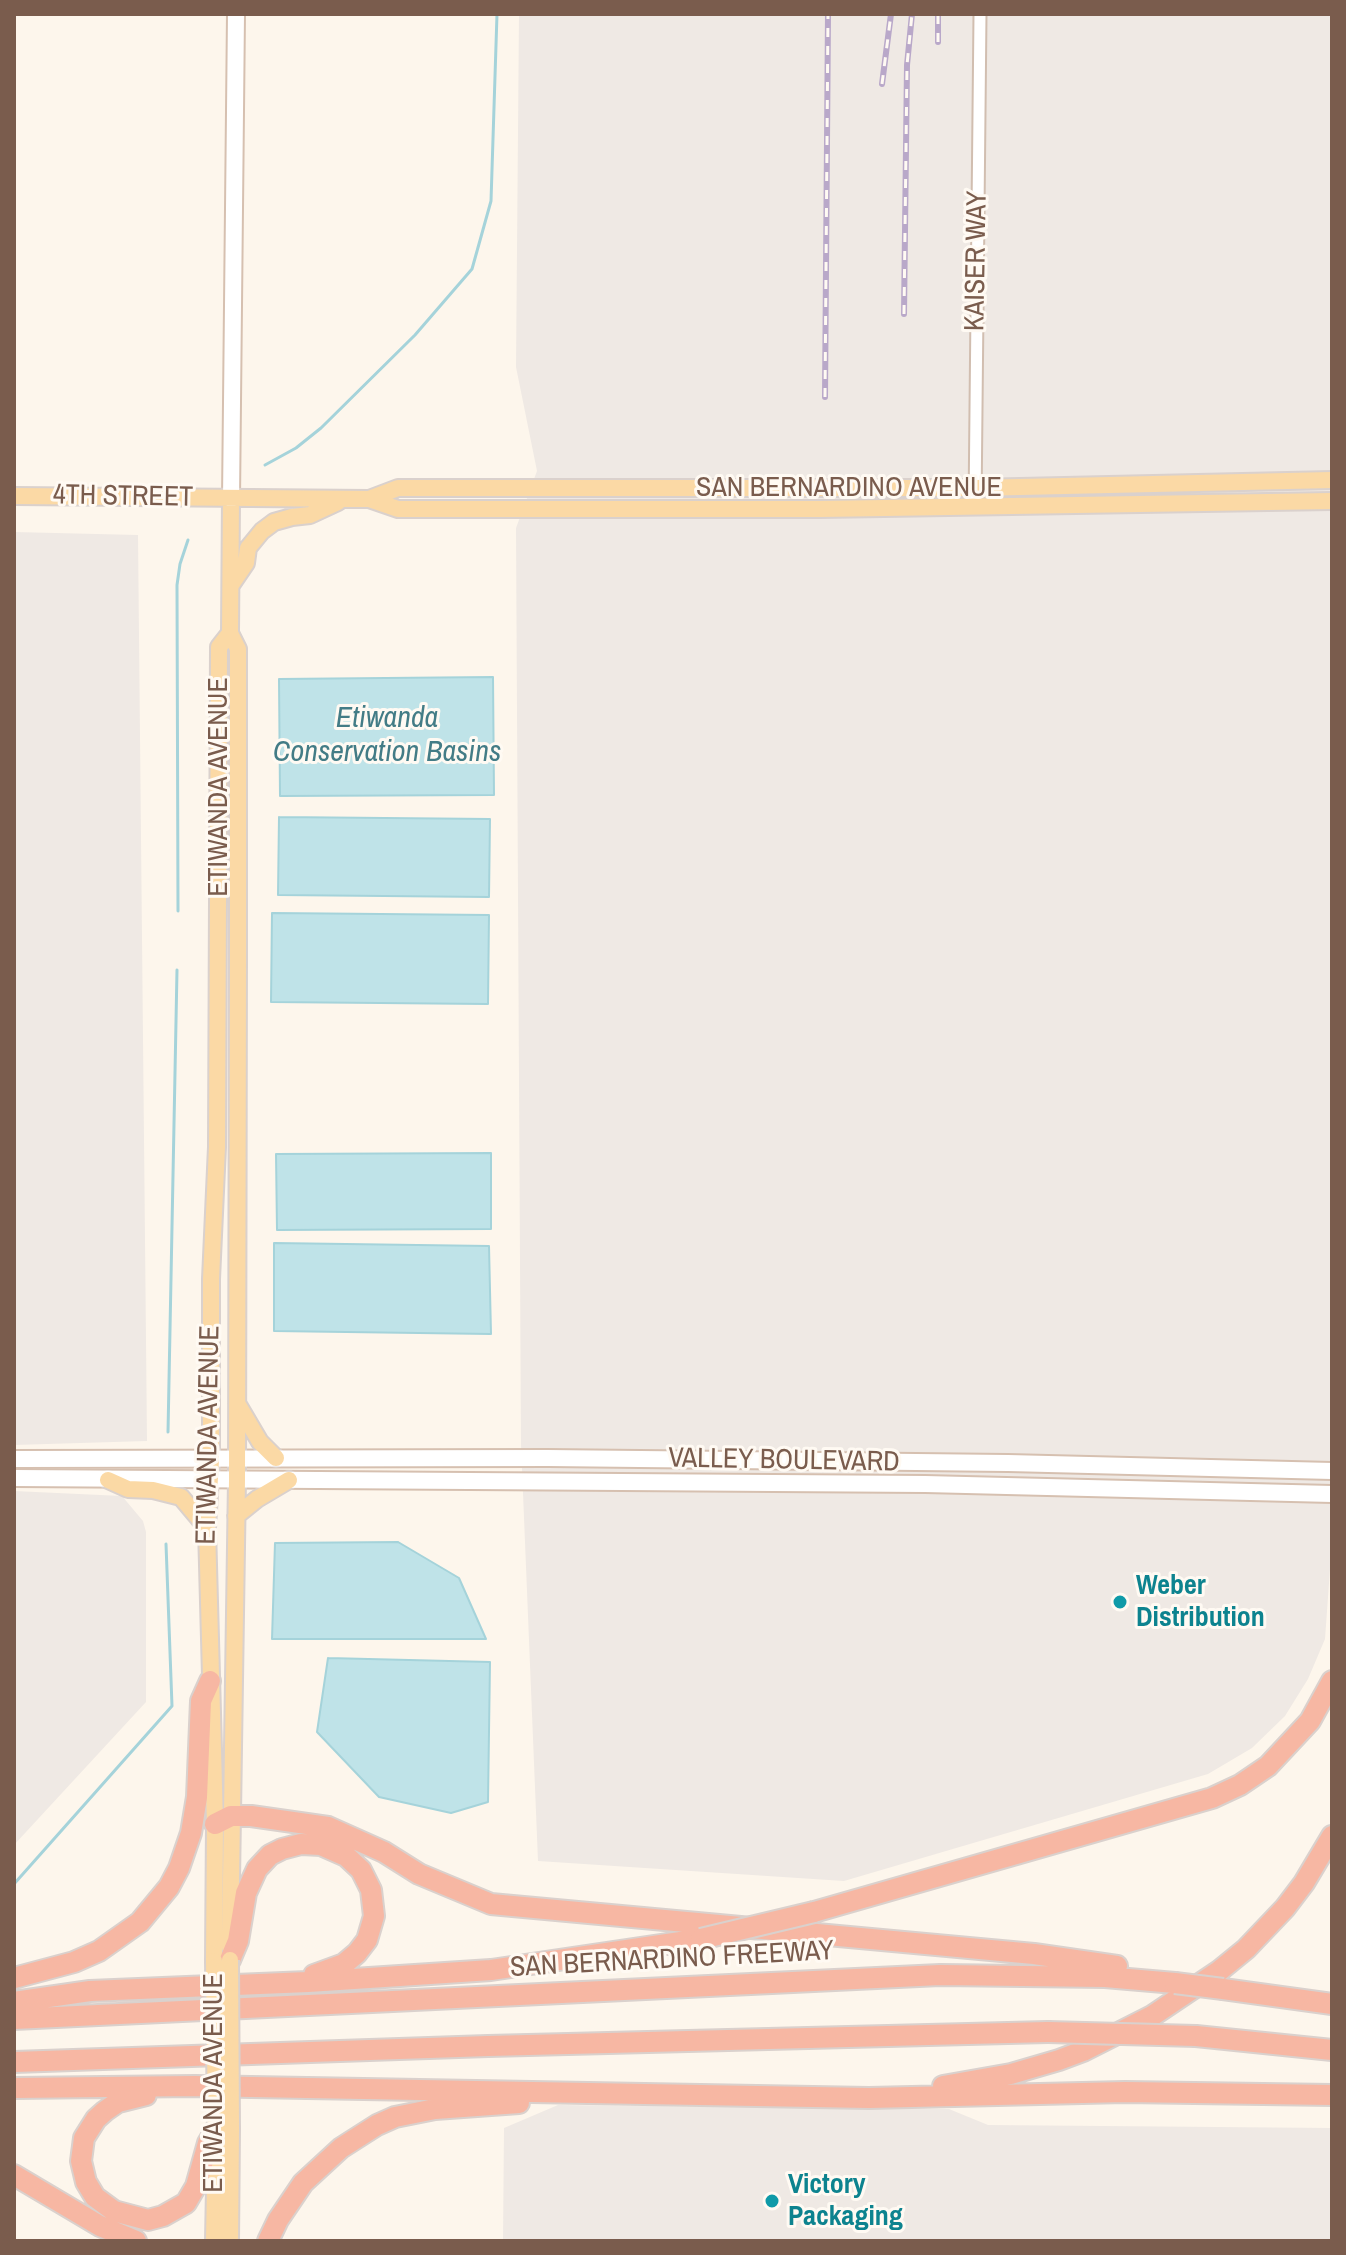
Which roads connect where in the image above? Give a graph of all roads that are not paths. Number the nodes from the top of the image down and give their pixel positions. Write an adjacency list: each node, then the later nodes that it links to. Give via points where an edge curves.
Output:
1 (236, 14): 6 (main road, ETIWANDA AVENUE)
2 (980, 14): 4 (street, KAISER WAY)
3 (1332, 480): 4 (main road, SAN BERNARDINO AVENUE)
4 (975, 488): 8 (main road, SAN BERNARDINO AVENUE, via 398,488); 10 (street, KAISER WAY)
5 (14, 496): 6 (main road, 4TH STREET)
6 (231, 499): 7 (main road, SAN BERNARDINO AVENUE); 11 (main road, ETIWANDA AVENUE)
7 (344, 499): 8 (main road, SAN BERNARDINO AVENUE); 11 (main road, via 310,515 274,522 262,531)
8 (369, 499): 10 (main road, SAN BERNARDINO AVENUE, via 398,509)
9 (1332, 501): 10 (main road, SAN BERNARDINO AVENUE)
10 (975, 507)
11 (231, 585): 12 (main road, ETIWANDA AVENUE)
12 (230, 633): 13 (main road, ETIWANDA AVENUE, via 238,649); 18 (main road, ETIWANDA AVENUE, via 219,647)
13 (236, 1402): 15 (main road); 17 (main road, ETIWANDA AVENUE)
14 (75, 1457): 16 (main road); 18 (main road, VALLEY BOULEVARD); 19 (main road, via 62,1465)
15 (276, 1458): 17 (main road, VALLEY BOULEVARD); 20 (main road, VALLEY BOULEVARD)
16 (14, 1459)
17 (236, 1459): 18 (main road, VALLEY BOULEVARD); 24 (main road, ETIWANDA AVENUE)
18 (211, 1460): 22 (main road, ETIWANDA AVENUE)
19 (14, 1466)
20 (1332, 1471)
21 (14, 1478): 23 (main road, VALLEY BOULEVARD)
22 (209, 1479): 23 (main road, VALLEY BOULEVARD); 24 (main road, VALLEY BOULEVARD); 28 (main road, ETIWANDA AVENUE)
23 (108, 1480): 28 (main road, via 128,1489 181,1497)
24 (237, 1480): 25 (main road, VALLEY BOULEVARD); 27 (main road, ETIWANDA AVENUE)
25 (289, 1480): 26 (main road, VALLEY BOULEVARD, via 912,1484); 27 (main road)
26 (1332, 1494)
27 (236, 1516): 31 (main road, ETIWANDA AVENUE)
28 (207, 1528): 29 (main road, ETIWANDA AVENUE)
29 (210, 1681): 31 (main road, ETIWANDA AVENUE); 34 (highway, via 201,1701 191,1833 169,1887 140,1922 99,1951)
30 (1332, 1681): 35 (highway, bridge, via 1310,1721 1268,1766 1212,1798 814,1912 701,1939 491,1970)
31 (223, 1820): 33 (main road, ETIWANDA AVENUE); 36 (highway, via 260,1816 328,1827 491,1904 1034,1954 1133,1968)
32 (1332, 1836): 46 (highway, via 1285,1908 1246,1949 1127,2030 1071,2056 1011,2074 949,2086)
33 (222, 1960): 35 (highway, via 238,1941 246,1893 265,1860 282,1849 306,1844 340,1852 361,1870 371,1890 374,1916 367,1940 344,1964 329,1971); 47 (main road, ETIWANDA AVENUE, bridge)
34 (14, 1978)
35 (266, 1982): 37 (highway, via 90,1991)
36 (1175, 1983): 38 (highway, SAN BERNARDINO FREEWAY, bridge); 39 (highway, SAN BERNARDINO FREEWAY, via 940,1975)
37 (14, 2002)
38 (1332, 2004)
39 (14, 2019)
40 (1332, 2050): 41 (highway, bridge, via 1196,2036 1048,2032)
41 (14, 2062)
42 (211, 2086): 43 (highway); 44 (highway); 47 (highway, via 129,2098 105,2111 84,2138 81,2167 95,2197 114,2211 139,2219 163,2216 186,2203 208,2143)
43 (14, 2088)
44 (590, 2094): 46 (highway); 52 (highway, via 435,2109 377,2125 341,2148 303,2183)
45 (1332, 2095): 46 (highway)
46 (824, 2096)
47 (223, 2129): 50 (main road, ETIWANDA AVENUE); 51 (main road, ETIWANDA AVENUE)
48 (14, 2175): 49 (highway)
49 (136, 2241)
50 (214, 2241)
51 (230, 2241)
52 (268, 2241)

